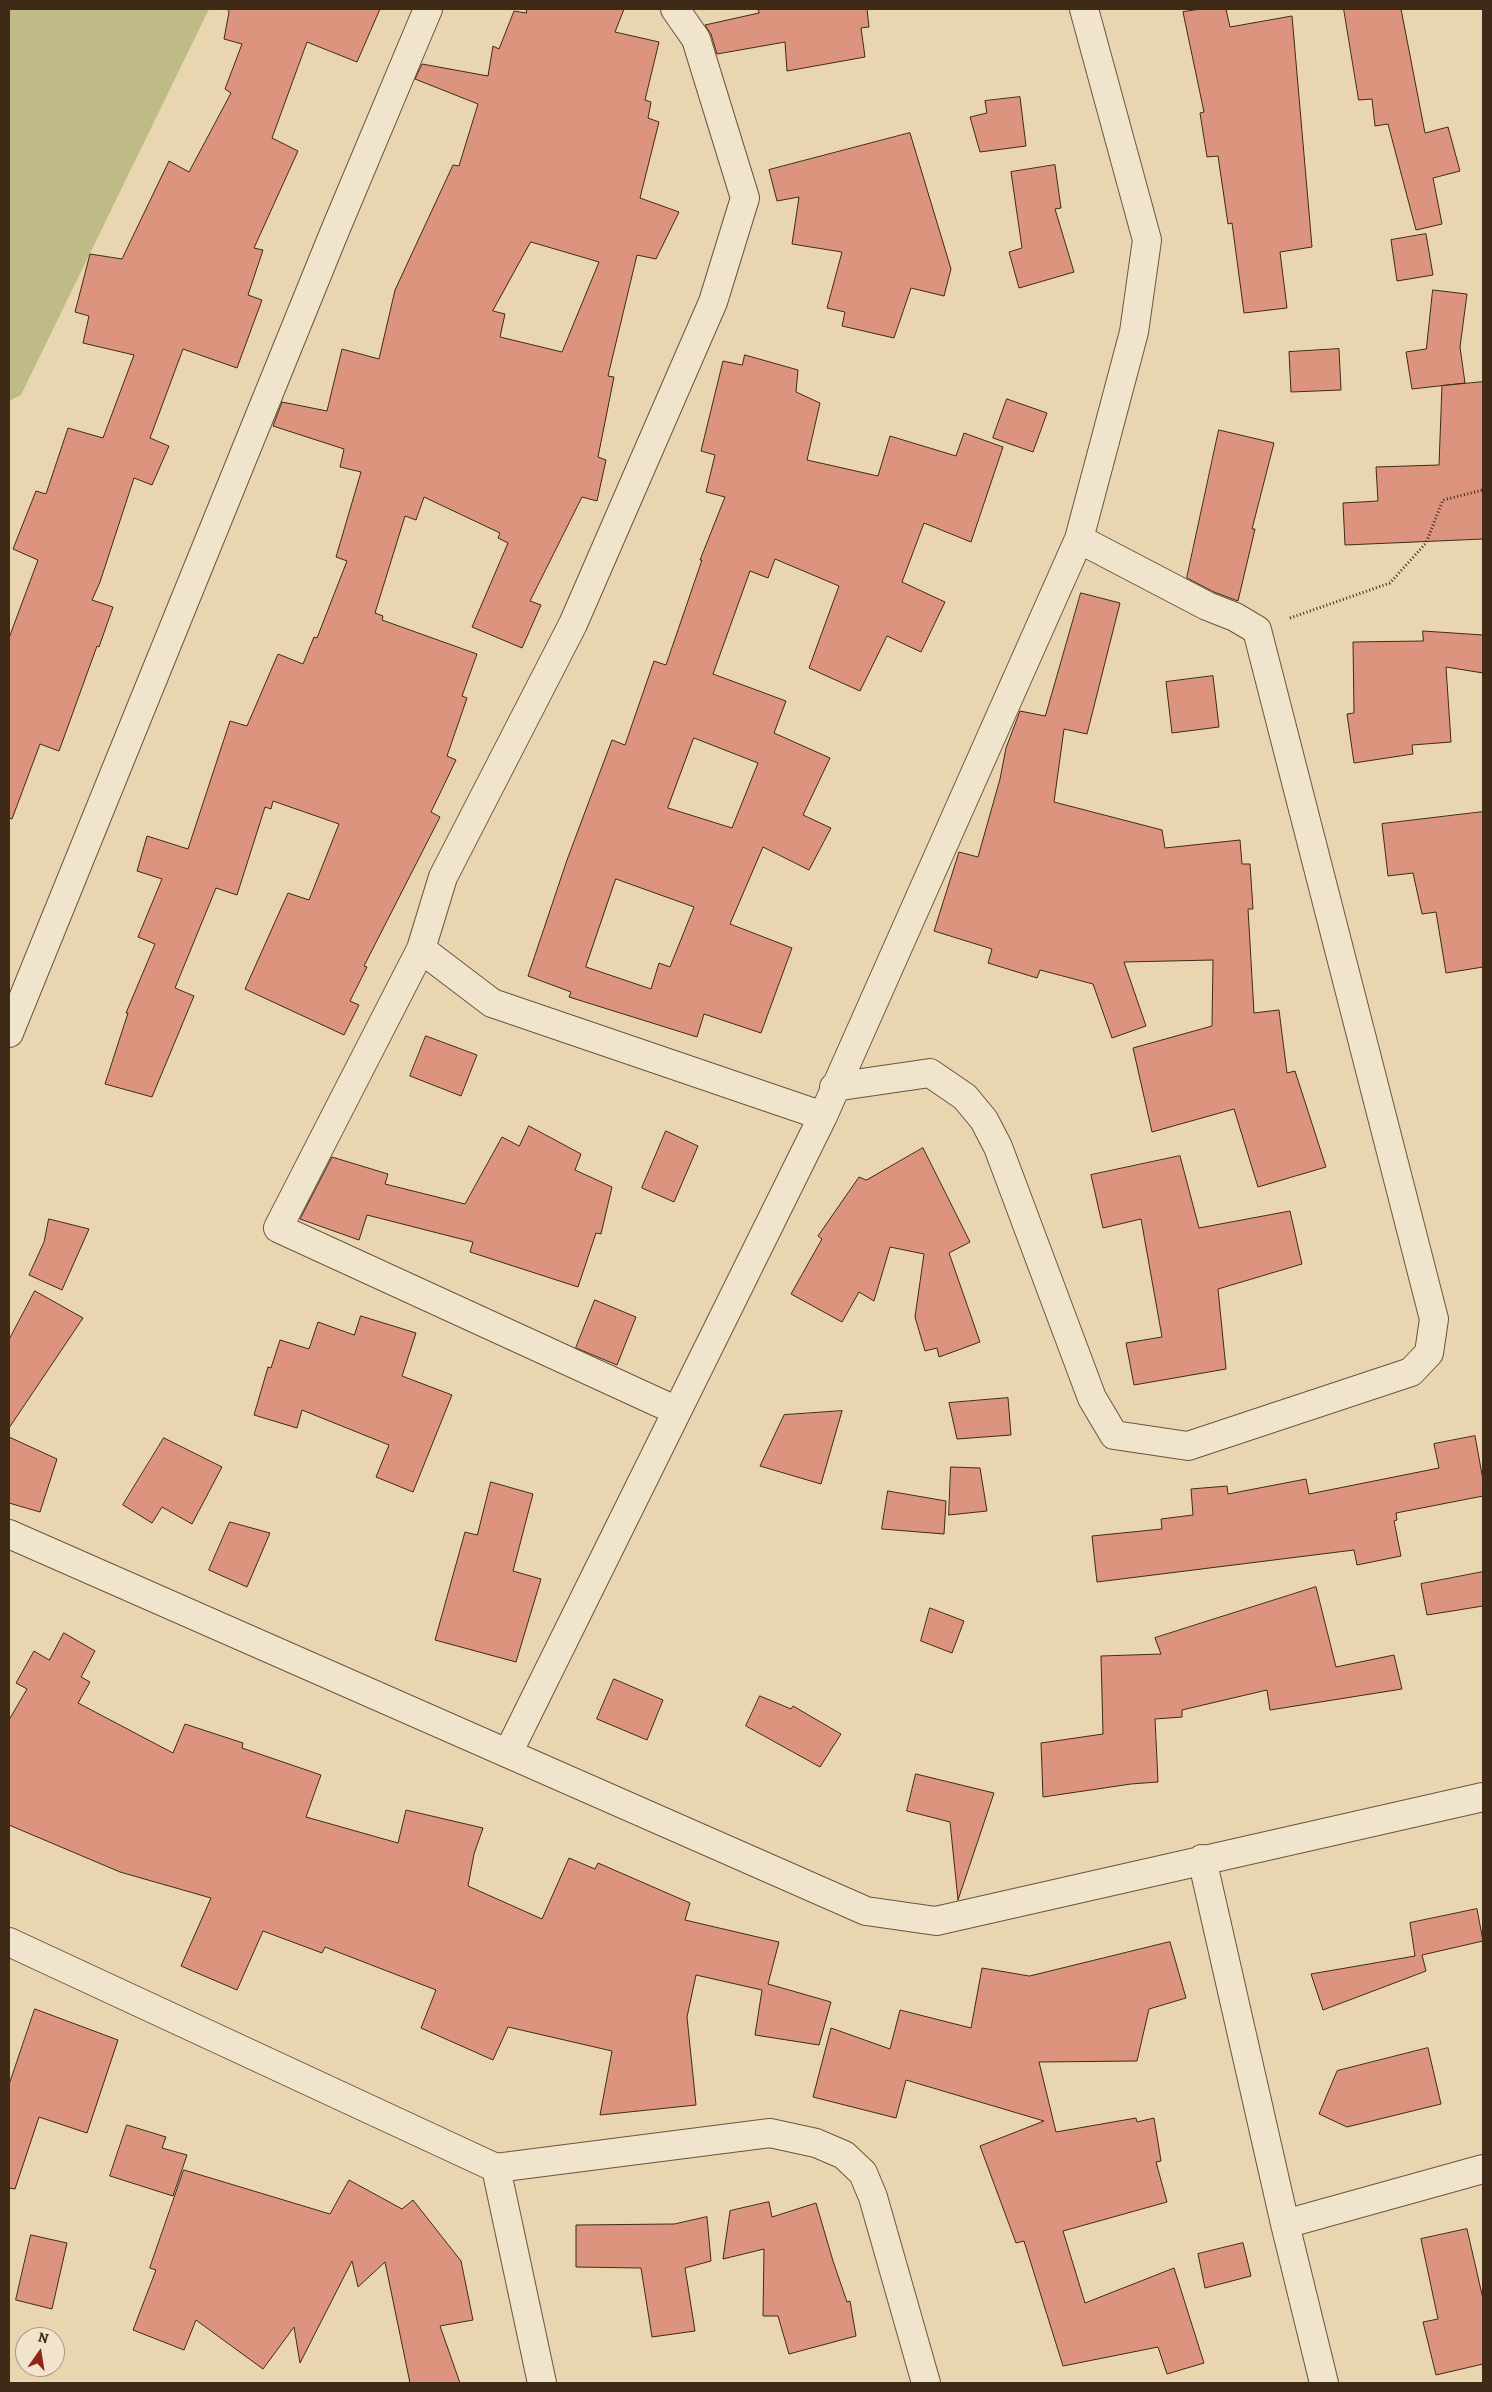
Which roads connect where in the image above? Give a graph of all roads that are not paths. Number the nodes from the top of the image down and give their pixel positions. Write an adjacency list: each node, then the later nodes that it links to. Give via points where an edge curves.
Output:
1 (428, 9): 6 (street)
2 (675, 9): 5 (street, via 696,39 745,198 713,302 573,624 443,877)
3 (1084, 9): 4 (street, via 1148,240 1134,332)
4 (1079, 539): 7 (street); 7 (street, via 1256,630 1434,1319 1429,1353 1411,1372 1188,1446 1114,1435 1092,1398 998,1147 984,1120 965,1097 930,1073)
5 (421, 949): 8 (street, via 492,1003); 9 (street, via 278,1228)
6 (9, 1033)
7 (834, 1088): 8 (street)
8 (823, 1116): 9 (street)
9 (677, 1411): 11 (street)
10 (9, 1534): 11 (street)
11 (508, 1753): 13 (street, via 866,1912 936,1921)
12 (1483, 1797): 13 (street)
13 (1202, 1859): 17 (street)
14 (9, 1942): 15 (street)
15 (496, 2168): 18 (street); 19 (street, via 770,2133 816,2143 844,2155 863,2173 873,2197)
16 (1483, 2168): 17 (street)
17 (1285, 2224): 20 (street)
18 (542, 2383)
19 (926, 2383)
20 (1324, 2383)

